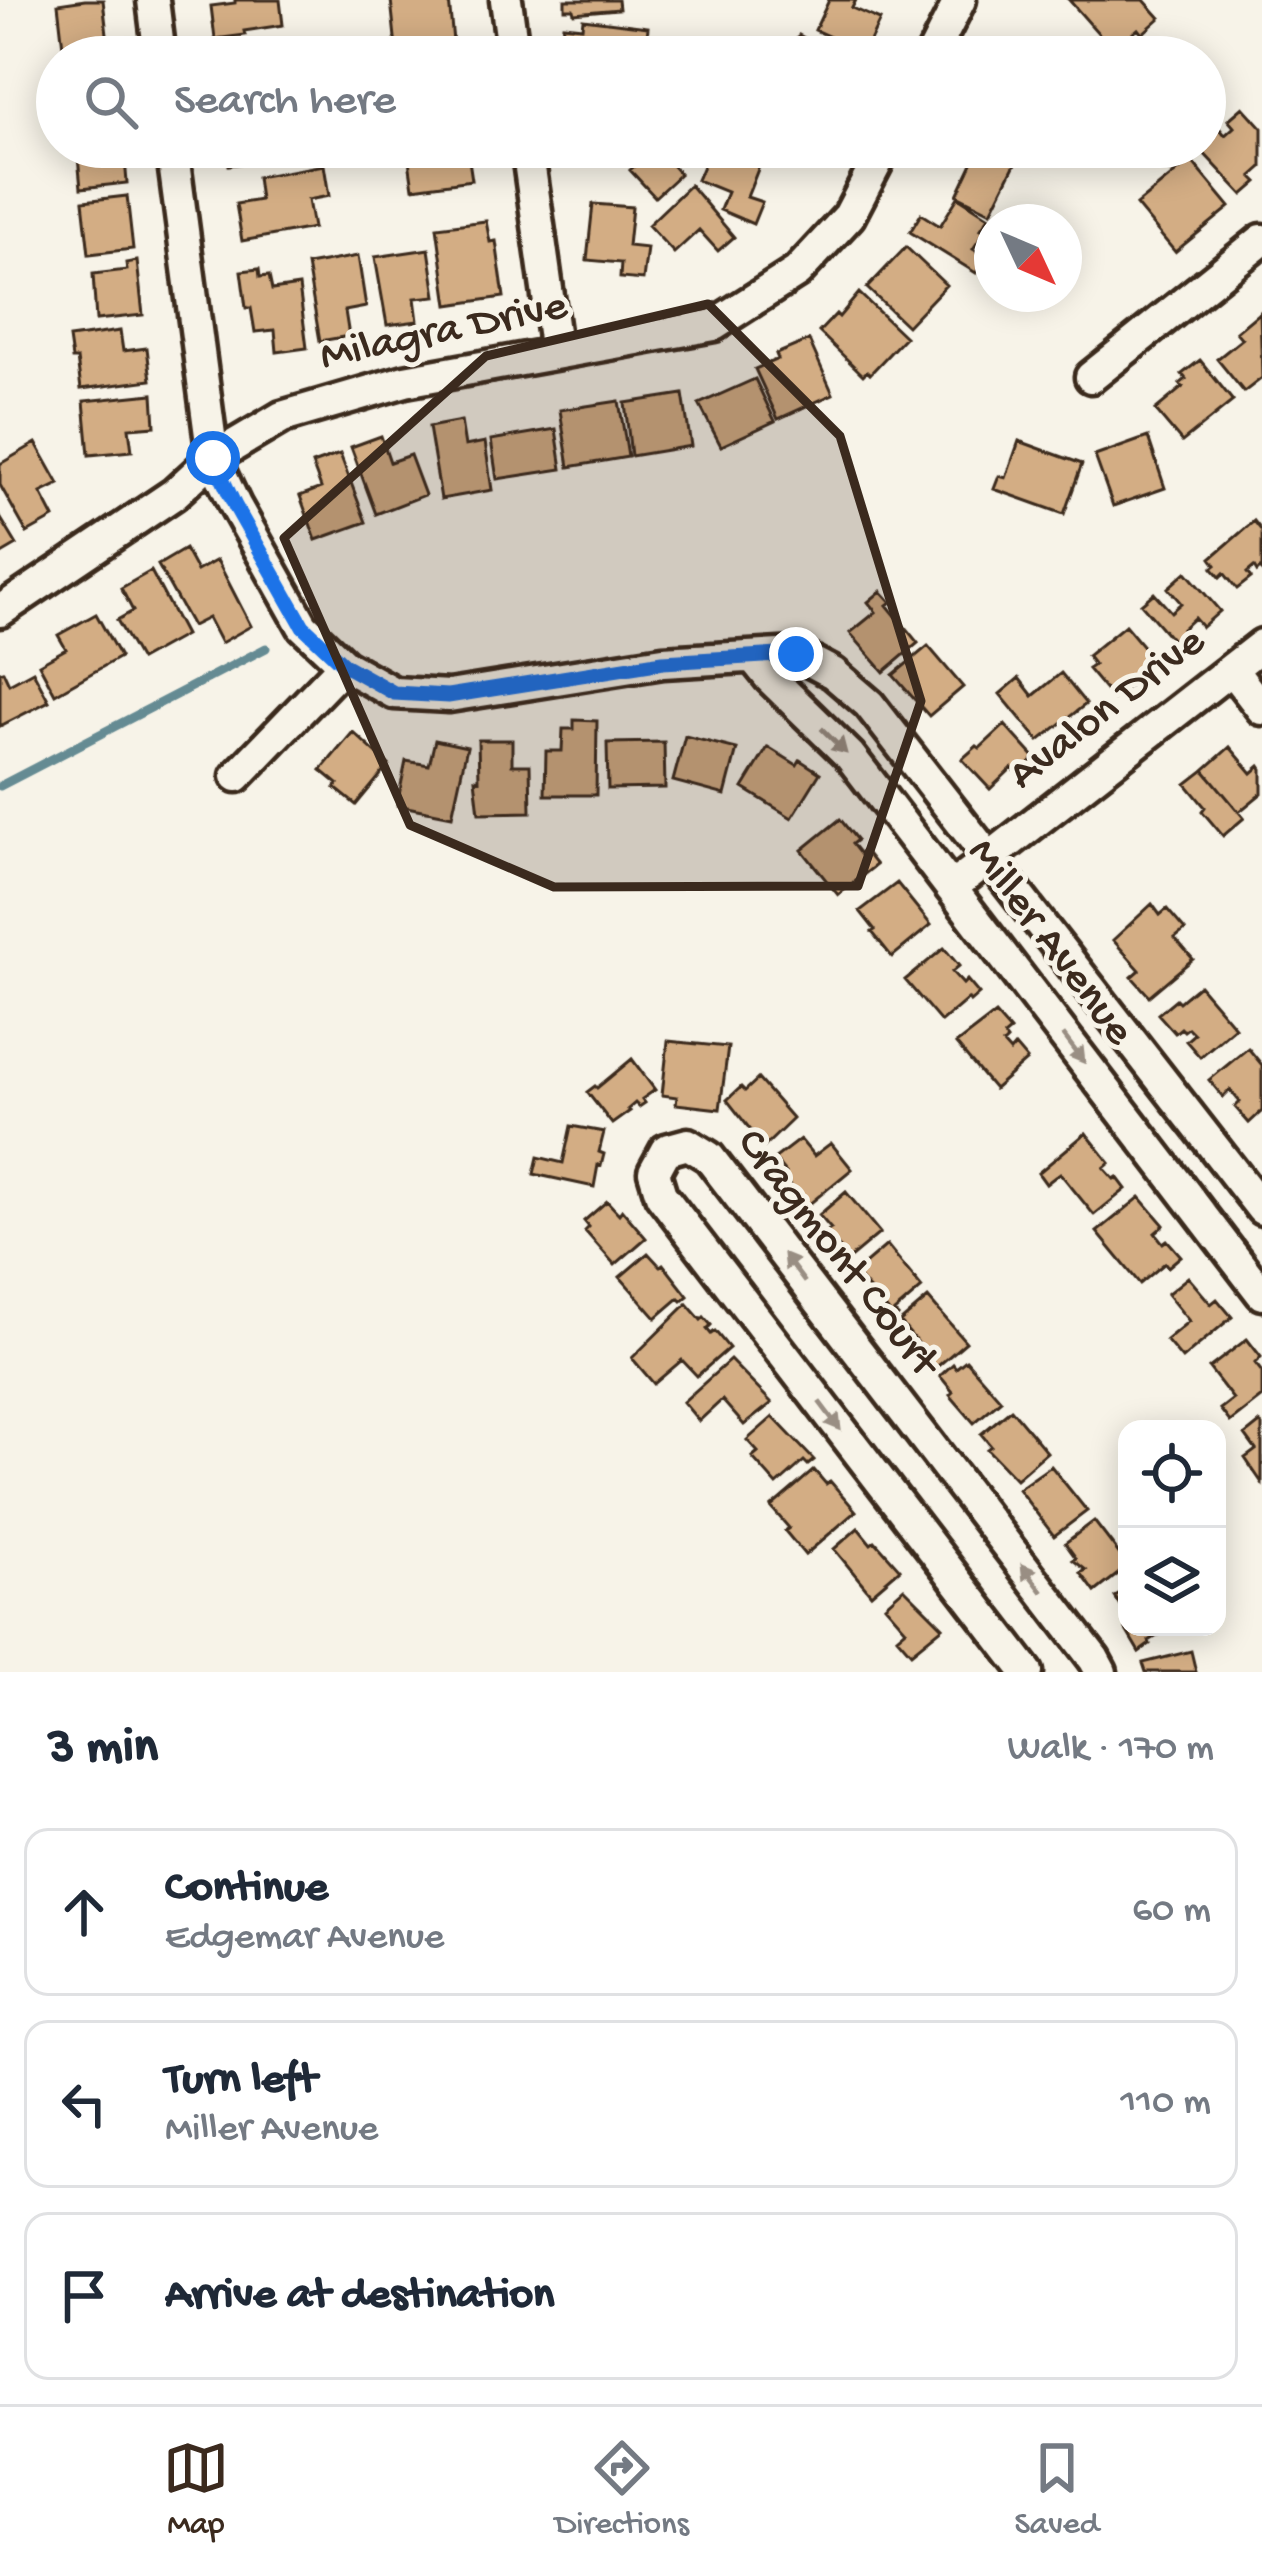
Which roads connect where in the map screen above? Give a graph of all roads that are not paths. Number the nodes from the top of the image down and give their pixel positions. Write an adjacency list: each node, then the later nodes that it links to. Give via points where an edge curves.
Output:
1 (153, 0): 4 (street)
2 (506, 0): 5 (street)
3 (960, 0): 6 (street)
4 (157, 36)
5 (511, 36)
6 (942, 36)
7 (175, 168): 13 (street, Miller Avenue)
8 (529, 168): 11 (street)
9 (874, 168): 11 (street, Milagra Drive, via 849,216 797,272 714,325)
10 (1262, 240): 12 (street)
11 (556, 352): 13 (street, Milagra Drive, via 405,381 282,417)
12 (1091, 376)
13 (213, 458): 14 (street, Milagra Drive, via 174,494); 17 (street, Miller Avenue, via 303,626)
14 (0, 610)
15 (1262, 644): 18 (street, Avalon Drive)
16 (753, 657): 17 (street, Miller Avenue, via 663,662 448,696 394,693); 21 (street, Miller Avenue, via 796,654 833,673 869,704); 22 (street, Miller Avenue, one-way to 22, via 850,757)
17 (344, 665): 20 (street)
18 (1232, 670): 19 (street); 21 (street, Avalon Drive)
19 (1262, 709)
20 (237, 776)
21 (992, 859): 22 (street, Avalon Drive); 23 (street, Miller Avenue)
22 (951, 888): 24 (street, Miller Avenue, one-way to 24)
23 (1262, 1209)
24 (1262, 1294)
25 (1027, 1672): 26 (street, Cragmont Court, one-way to 25, via 709,1157 688,1144 666,1150 654,1172 661,1195)
26 (1101, 1672)

